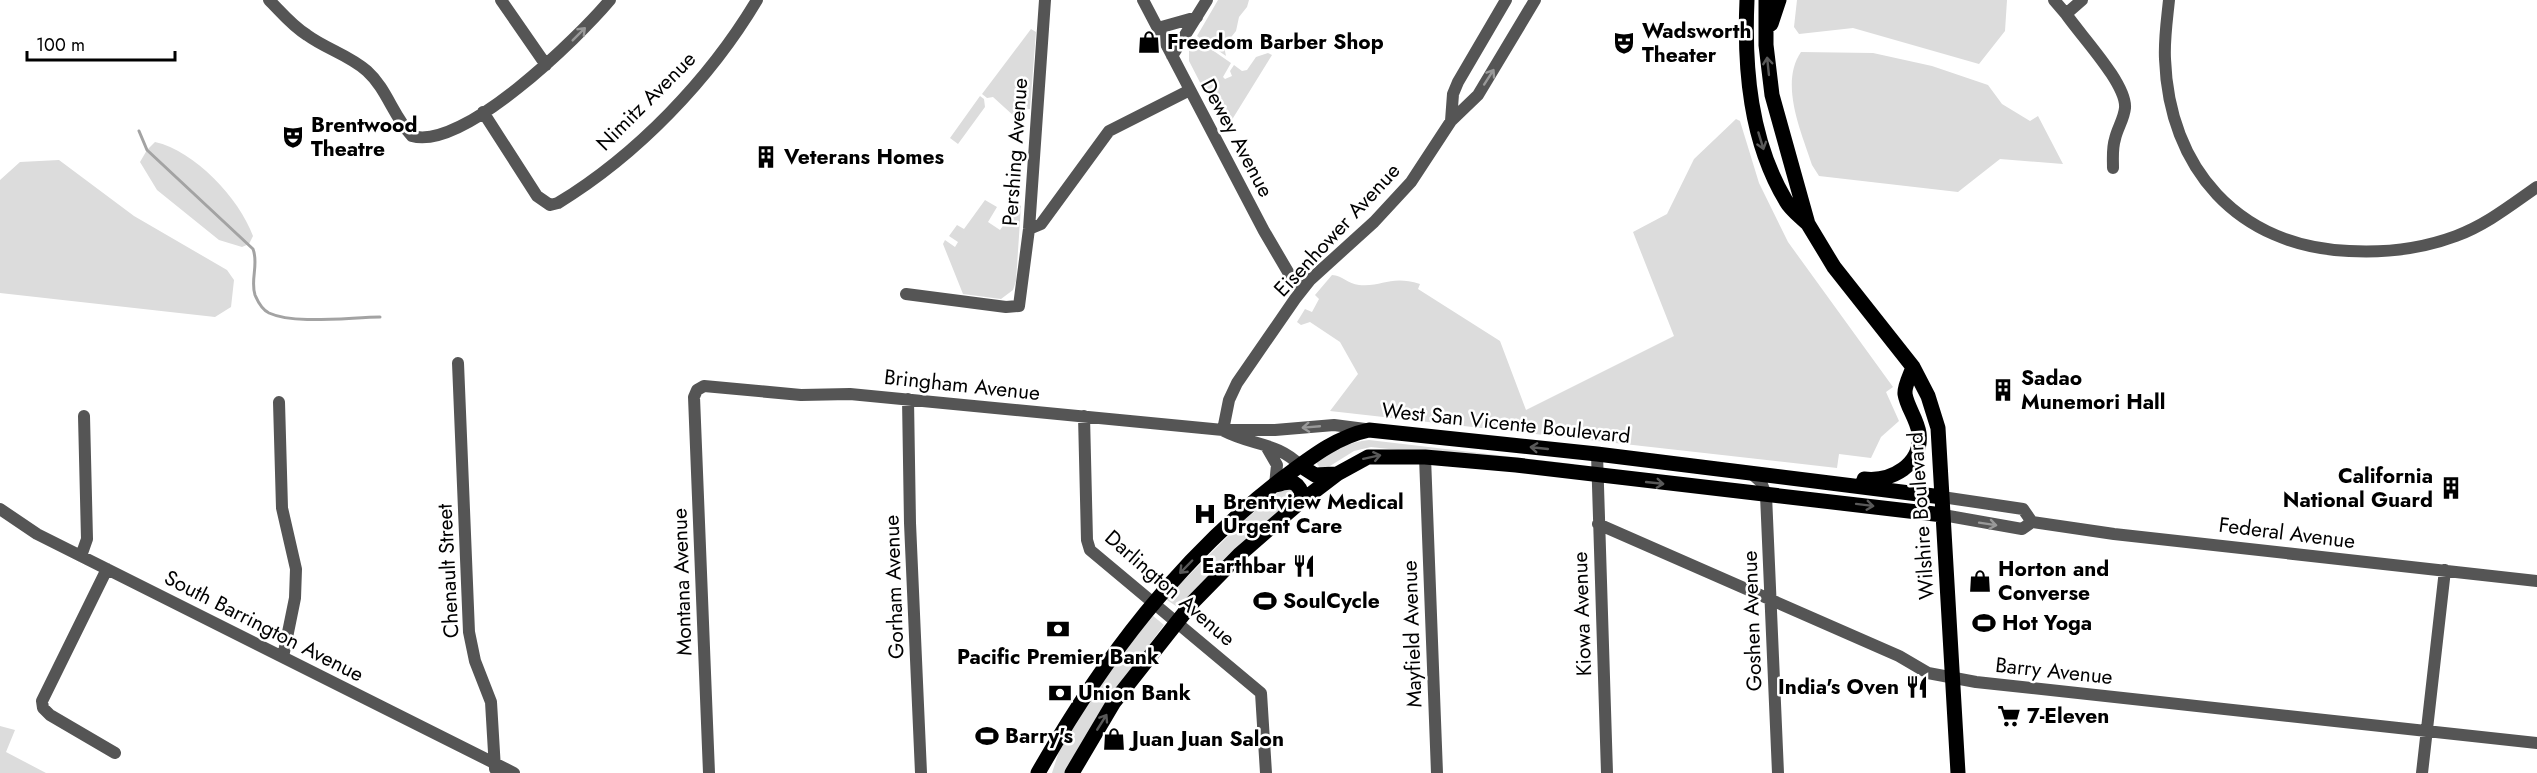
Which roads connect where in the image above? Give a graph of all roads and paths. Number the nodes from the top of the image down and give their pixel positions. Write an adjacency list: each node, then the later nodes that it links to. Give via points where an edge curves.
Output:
1 (269, 0): 25 (street, via 306,35 368,71 412,136 441,135)
2 (501, 0): 22 (street)
3 (610, 0): 22 (street, one-way to 3)
4 (757, 0): 25 (street, Nimitz Avenue, via 711,65 654,127 613,164 558,203 550,204 537,196)
5 (1045, 0): 30 (street, Pershing Avenue)
6 (1143, 0): 19 (street, Dewey Avenue)
7 (1207, 0): 18 (street)
8 (1506, 0): 26 (street, Eisenhower Avenue, via 1458,82)
9 (1535, 0): 26 (street, Eisenhower Avenue, one-way to 9, via 1478,95)
10 (1738, 0): 24 (main road, via 1740,64)
11 (1747, 0): 24 (main road, Wilshire Boulevard, via 1745,36)
12 (1767, 0): 20 (main road, Wilshire Boulevard)
13 (1779, 0): 20 (main road)
14 (2054, 0): 17 (street)
15 (2082, 0): 17 (street)
16 (2169, 0): 28 (street, via 2165,37 2168,86 2187,147 2225,203 2251,225 2272,236 2334,251 2388,252 2426,245 2492,219)
17 (2066, 14): 27 (street, via 2118,81 2124,95)
18 (1197, 17): 19 (street); 21 (street)
19 (1158, 28): 21 (street, Dewey Avenue)
20 (1766, 38): 29 (main road, Wilshire Boulevard, one-way to 20, via 1778,123)
21 (1172, 56): 23 (street, Dewey Avenue)
22 (546, 66): 25 (street)
23 (1190, 90): 30 (street, via 1109,131 1041,224); 31 (street, Dewey Avenue, via 1264,231)
24 (1752, 106): 29 (main road, Wilshire Boulevard, one-way to 29, via 1770,170 1787,203)
25 (483, 112)
26 (1450, 121): 31 (street, Eisenhower Avenue, via 1396,199)
27 (2113, 168)
28 (2537, 187)
29 (1808, 224): 34 (main road, Wilshire Boulevard, via 1834,267)
30 (1029, 229): 32 (street, Pershing Avenue, via 1019,306)
31 (1302, 290): 40 (street, Eisenhower Avenue, via 1237,383)
32 (906, 294)
33 (458, 363): 71 (street, Chenault Street, via 469,632 491,702)
34 (1913, 367): 49 (main road, via 1905,392 1917,426 1918,444 1907,466 1897,474 1874,480 1815,474); 52 (main road, Wilshire Boulevard, via 1938,428)
35 (698, 390): 36 (street, Bringham Avenue, via 705,386); 73 (street, Montana Avenue, via 694,397)
36 (908, 399): 39 (street, Bringham Avenue); 74 (street, Gorham Avenue)
37 (279, 402): 65 (street, via 282,508 296,568 295,598)
38 (84, 416): 58 (street, via 87,538)
39 (1084, 416): 40 (street, Bringham Avenue); 63 (street, Darlington Avenue, via 1090,550)
40 (1223, 430): 41 (street, Bringham Avenue, one-way to 40, via 1334,425); 42 (street, Bringham Avenue)
41 (1370, 430): 43 (main road, West San Vicente Boulevard, one-way to 41); 45 (main road, West San Vicente Boulevard, via 1342,438)
42 (1266, 446): 45 (street, Bringham Avenue, via 1286,452); 50 (street, via 1277,465)
43 (1597, 454): 46 (main road, West San Vicente Boulevard); 48 (street, Kiowa Avenue)
44 (1425, 457): 47 (main road, West San Vicente Boulevard, one-way to 44, via 1368,456); 48 (main road, West San Vicente Boulevard); 79 (street, Mayfield Avenue)
45 (1300, 465): 47 (main road, via 1315,475); 50 (main road, West San Vicente Boulevard)
46 (1751, 473): 49 (main road, West San Vicente Boulevard); 51 (street, via 1761,482)
47 (1337, 474): 53 (main road, West San Vicente Boulevard)
48 (1597, 477): 51 (main road, West San Vicente Boulevard, one-way to 51); 57 (street, Kiowa Avenue)
49 (1788, 478): 52 (main road, West San Vicente Boulevard)
50 (1275, 485): 53 (main road, via 1295,483 1302,494); 63 (main road, West San Vicente Boulevard, one-way to 63, via 1225,528)
51 (1766, 495): 55 (main road, West San Vicente Boulevard, one-way to 55); 62 (street, Goshen Avenue)
52 (1942, 497): 55 (main road, Wilshire Boulevard); 56 (street, Federal Avenue, via 2023,509)
53 (1299, 502): 64 (main road, West San Vicente Boulevard, via 1239,555)
54 (0, 509): 58 (street, South Barrington Avenue, via 22,526)
55 (1943, 515): 56 (street, Federal Avenue, one-way to 56, via 2022,529); 66 (main road, Wilshire Boulevard)
56 (2032, 522): 60 (street, Federal Avenue)
57 (1598, 524): 62 (street, Barry Avenue); 80 (street, Kiowa Avenue)
58 (81, 556): 59 (street, South Barrington Avenue)
59 (107, 569): 65 (street, South Barrington Avenue); 70 (street, via 42,708)
60 (2445, 570): 61 (street, Federal Avenue); 67 (street)
61 (2537, 581)
62 (1770, 599): 66 (street, Barry Avenue, via 1928,672); 81 (street, Goshen Avenue)
63 (1152, 602): 64 (street, Darlington Avenue); 68 (main road, West San Vicente Boulevard, via 1094,680)
64 (1177, 621): 77 (main road, West San Vicente Boulevard, one-way to 64, via 1114,702); 78 (street, Darlington Avenue, via 1261,693)
65 (283, 657): 71 (street, South Barrington Avenue)
66 (1952, 678): 67 (street, Barry Avenue); 82 (main road, Wilshire Boulevard)
67 (2427, 732): 69 (street, Barry Avenue); 83 (street)
68 (1055, 742): 75 (main road, West San Vicente Boulevard); 76 (main road)
69 (2537, 743)
70 (115, 753)
71 (495, 768): 72 (street, South Barrington Avenue)
72 (514, 773)
73 (709, 773)
74 (921, 773)
75 (1038, 773)
76 (1047, 773)
77 (1072, 773)
78 (1266, 773)
79 (1437, 773)
80 (1607, 773)
81 (1778, 773)
82 (1958, 773)
83 (2422, 773)

